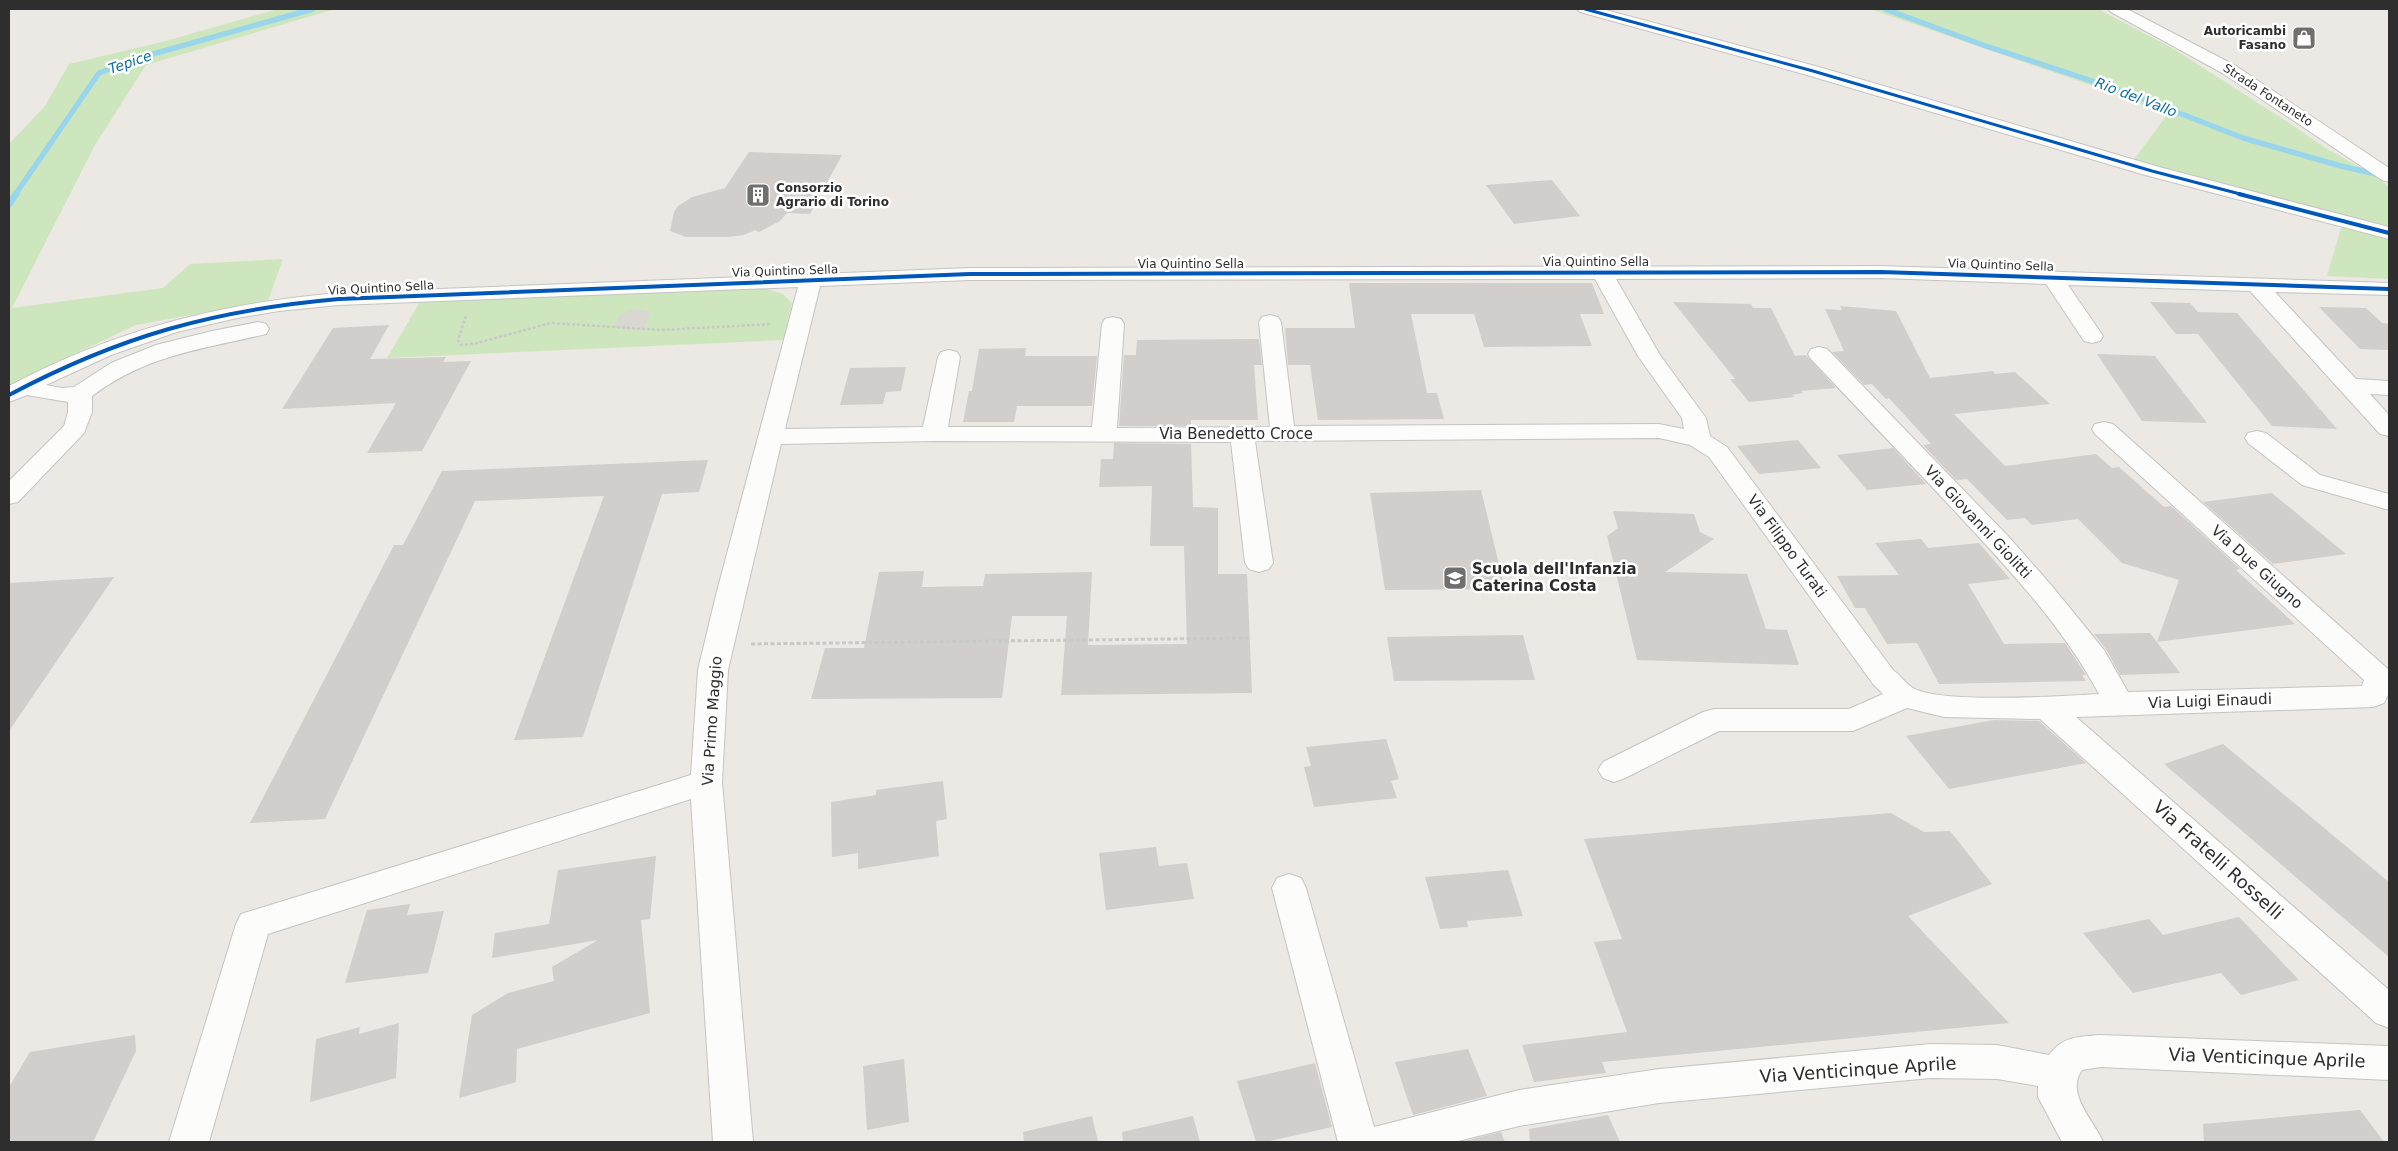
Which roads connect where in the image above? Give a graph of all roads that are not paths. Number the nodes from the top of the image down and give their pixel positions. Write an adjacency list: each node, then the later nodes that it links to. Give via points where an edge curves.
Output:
1 (1584, 9): 4 (street, via 2152,171)
2 (2116, 9): 3 (street, Strada Fontaneto, via 2230,70)
3 (2382, 171)
4 (2389, 233)
5 (1602, 272): 6 (street, Via Quintino Sella); 7 (street, Via Quintino Sella, via 980,274); 28 (street, via 1649,356 1694,418)
6 (2052, 276): 8 (street, Via Quintino Sella); 13 (street)
7 (811, 280): 18 (street, Via Quintino Sella, via 339,299 269,306 142,336 80,360); 26 (street, Via Primo Maggio)
8 (2255, 283): 9 (street, Via Quintino Sella); 16 (street)
9 (2389, 289)
10 (1270, 322): 24 (street)
11 (1113, 324): 25 (street)
12 (258, 329): 19 (street, via 182,346 122,366)
13 (2092, 336)
14 (1820, 354): 34 (street, Via Giovanni Giolitti, via 1998,541 2042,592 2094,657)
15 (949, 358): 22 (street)
16 (2349, 386): 17 (street); 21 (street)
17 (2389, 388)
18 (16, 391): 19 (street)
19 (80, 394): 29 (street, via 80,412 75,428)
20 (2104, 429): 32 (street, Via Due Giugno)
21 (2389, 429)
22 (934, 434): 25 (street, Via Benedetto Croce); 26 (street, Via Benedetto Croce)
23 (1242, 434): 24 (street, Via Benedetto Croce); 25 (street, Via Benedetto Croce); 31 (street)
24 (1284, 434): 28 (street, Via Benedetto Croce, via 1659,431)
25 (1104, 435)
26 (772, 437): 37 (street, Via Primo Maggio, via 713,670)
27 (2257, 438): 30 (street, via 2311,480)
28 (1698, 439): 33 (street, Via Filippo Turati, via 1718,452 1883,677)
29 (9, 496)
30 (2389, 502)
31 (1258, 563)
32 (2383, 685): 34 (street, Via Luigi Einaudi)
33 (1904, 697): 35 (street, via 1944,706); 36 (street, via 1853,720 1714,720)
34 (2119, 704): 35 (street, Via Luigi Einaudi)
35 (2047, 708): 39 (street, Via Fratelli Rosselli)
36 (1614, 770)
37 (706, 782): 42 (street, via 253,924); 43 (street, Via Primo Maggio)
38 (1289, 888): 44 (street)
39 (2389, 1012)
40 (2389, 1063): 41 (street, Via Venticinque Aprile, via 2100,1051 2071,1055)
41 (2058, 1073): 45 (street, Via Venticinque Aprile, via 1996,1062 1930,1061 1668,1086 1520,1108); 46 (street, via 2057,1097)
42 (189, 1142)
43 (733, 1142)
44 (1358, 1142)
45 (1383, 1142)
46 (2082, 1142)

